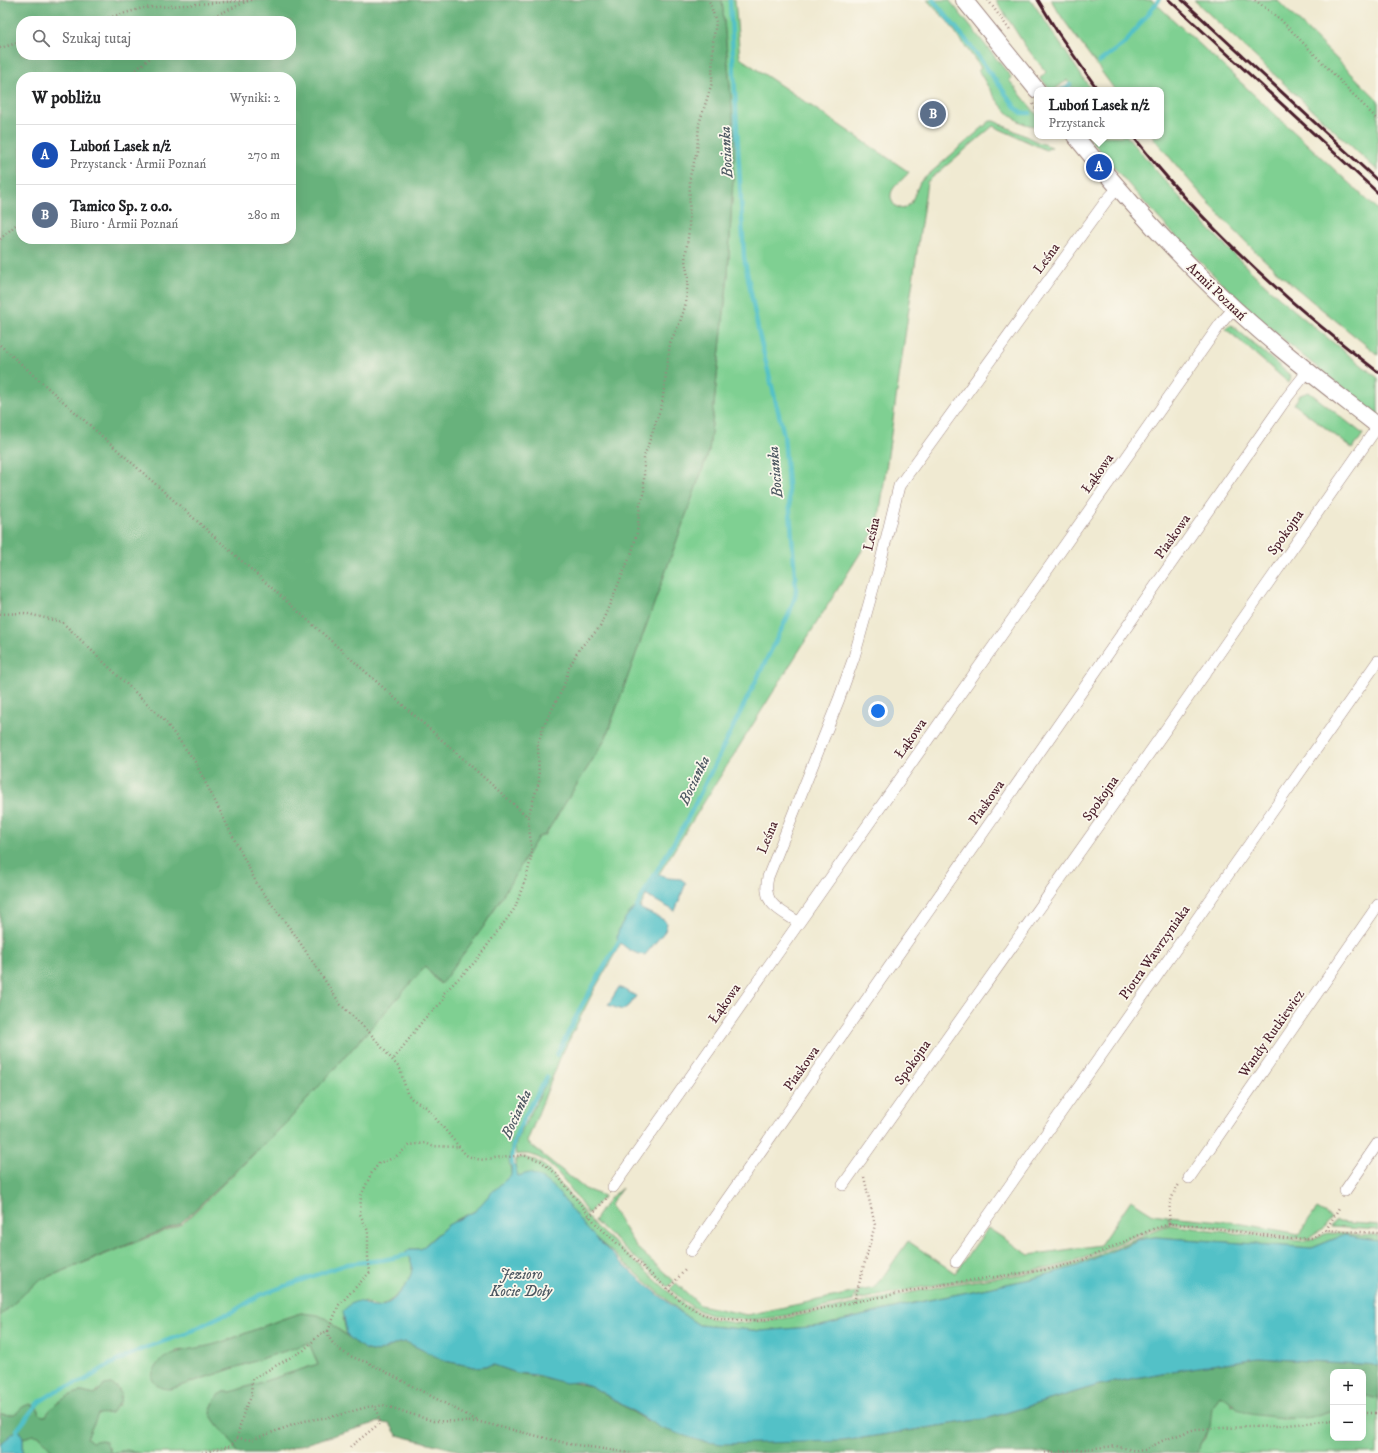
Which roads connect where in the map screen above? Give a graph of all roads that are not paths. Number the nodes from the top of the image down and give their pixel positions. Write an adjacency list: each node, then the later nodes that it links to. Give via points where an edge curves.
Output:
1 (964, 0): 2 (main road)
2 (1035, 87)
3 (1077, 139): 4 (main road, Armii Poznań)
4 (1118, 188): 5 (main road, Armii Poznań, via 1171,246); 10 (street, Leśna, via 899,486 851,664 768,876 766,895 770,902)
5 (1234, 308): 6 (main road, Armii Poznań); 10 (street, Łąkowa)
6 (1308, 371): 7 (main road, Armii Poznań); 16 (street, Piaskowa, via 1288,396)
7 (1378, 426): 13 (street, Spokojna, via 1136,772)
8 (1378, 661): 17 (street, Piotra Wawrzyniaka)
9 (1378, 905): 12 (street, Wandy Rutkiewicz)
10 (798, 922): 14 (street, Łąkowa)
11 (1378, 1143): 15 (street)
12 (1186, 1179)
13 (842, 1184)
14 (613, 1187)
15 (1345, 1191)
16 (691, 1251)
17 (956, 1262)

